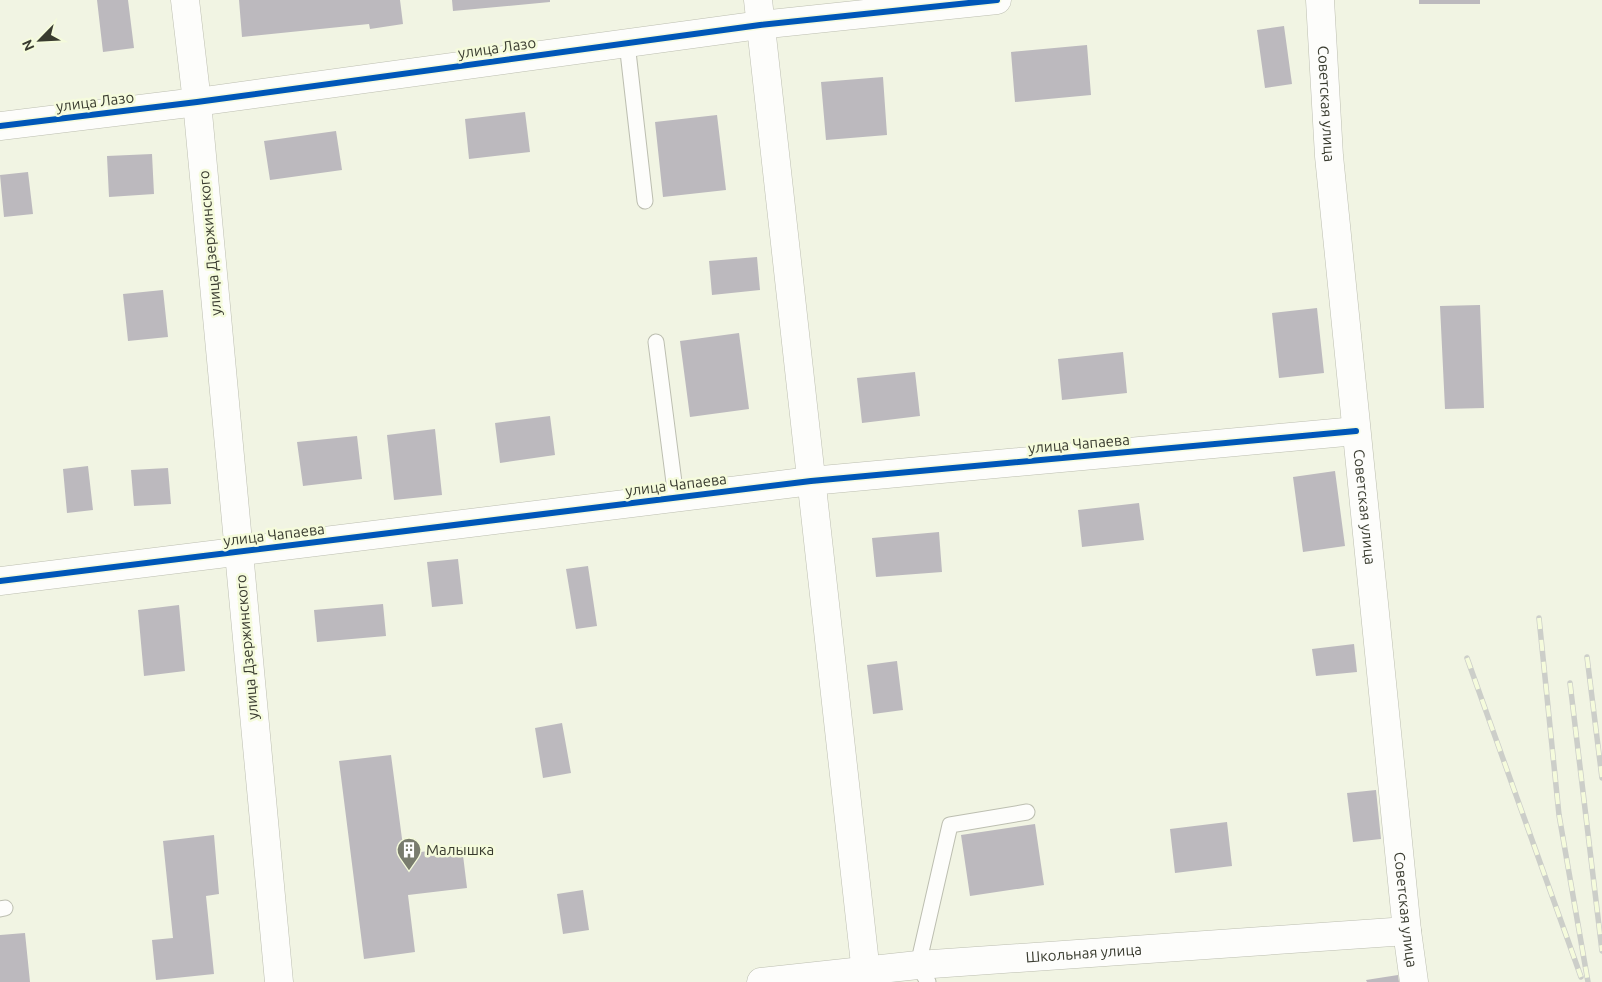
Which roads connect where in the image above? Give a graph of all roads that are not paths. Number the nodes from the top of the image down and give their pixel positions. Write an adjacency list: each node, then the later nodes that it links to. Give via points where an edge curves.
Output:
1 (185, 0): 6 (street, улица Дзержинского)
2 (997, 0): 4 (street, улица Лазо)
3 (1320, 0): 10 (street, Советская улица, via 1329,156)
4 (759, 12): 5 (street, улица Лазо); 11 (street)
5 (626, 43): 6 (street, улица Лазо); 8 (lane)
6 (196, 102): 7 (street, улица Лазо); 13 (street, улица Дзержинского)
7 (0, 126)
8 (645, 201)
9 (656, 342): 12 (lane)
10 (1356, 431): 11 (street, улица Чапаева); 16 (street, Советская улица)
11 (811, 481): 12 (street, улица Чапаева); 18 (street)
12 (676, 498): 13 (street, улица Чапаева)
13 (238, 552): 14 (street, улица Чапаева); 19 (street, улица Дзержинского)
14 (0, 581)
15 (1027, 812): 17 (lane, via 950,825)
16 (1407, 931): 17 (street, Школьная улица); 21 (street, Советская улица)
17 (923, 973): 18 (street, Школьная улица)
18 (866, 976): 20 (street, Школьная улица)
19 (279, 982)
20 (761, 982)
21 (1414, 982)

